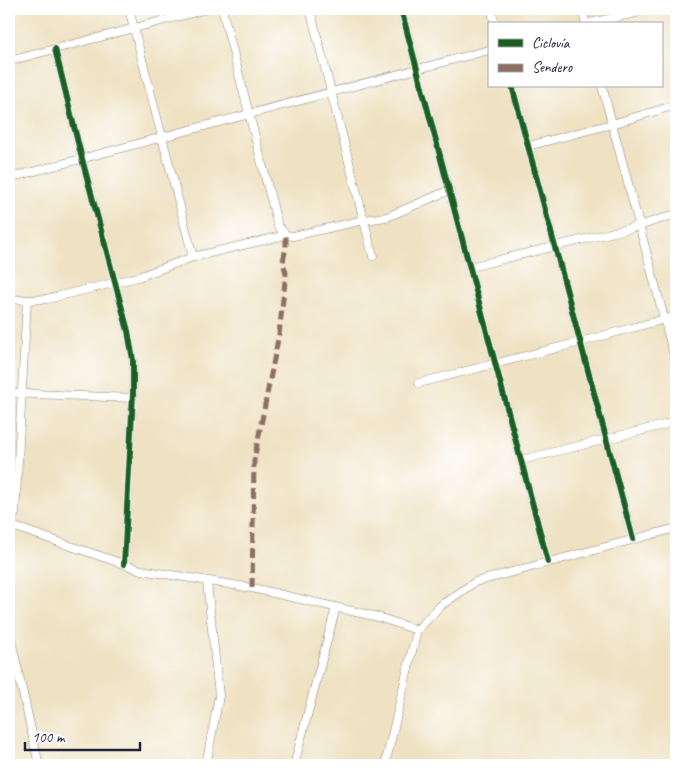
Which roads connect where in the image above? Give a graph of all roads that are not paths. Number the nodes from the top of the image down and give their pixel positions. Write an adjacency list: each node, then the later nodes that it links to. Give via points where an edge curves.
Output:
1 (129, 9): 12 (street)
2 (207, 9): 12 (street)
3 (222, 9): 21 (street)
4 (310, 9): 19 (street)
5 (401, 9): 16 (street)
6 (491, 9): 9 (street)
7 (582, 9): 10 (street)
8 (636, 13): 11 (street)
9 (494, 22)
10 (585, 22)
11 (595, 22)
12 (134, 28): 13 (street); 23 (street)
13 (55, 49): 15 (street); 25 (street)
14 (488, 50): 16 (street)
15 (9, 61)
16 (417, 69): 19 (street); 27 (street)
17 (513, 88): 24 (street)
18 (603, 88): 22 (street)
19 (331, 92): 21 (street); 29 (street)
20 (676, 105): 22 (street)
21 (250, 114): 23 (street); 31 (street, via 278,226)
22 (612, 124): 24 (street); 30 (street)
23 (163, 137): 25 (street); 34 (street)
24 (528, 146): 32 (street)
25 (82, 159): 26 (street); 36 (street)
26 (9, 178)
27 (450, 190): 29 (street, via 387,216); 35 (street)
28 (676, 214): 30 (street)
29 (364, 220): 31 (street); 33 (street)
30 (640, 226): 32 (street); 40 (street)
31 (286, 235): 34 (street)
32 (555, 247): 35 (street); 41 (street)
33 (373, 256)
34 (193, 257): 36 (street)
35 (470, 267): 43 (street)
36 (115, 282): 38 (street, via 47,299); 47 (street, via 133,360)
37 (9, 299): 38 (street)
38 (27, 300): 46 (street)
39 (676, 316): 40 (street)
40 (665, 319): 41 (street); 42 (street)
41 (580, 342): 43 (street); 49 (street)
42 (676, 363)
43 (496, 364): 44 (street); 50 (street)
44 (419, 383)
45 (9, 393): 46 (street)
46 (22, 393): 47 (street); 51 (street, via 15,514)
47 (133, 398): 55 (street)
48 (676, 422): 49 (street)
49 (606, 440): 50 (street); 53 (street)
50 (522, 460): 54 (street)
51 (9, 524): 55 (street)
52 (676, 528): 53 (street)
53 (633, 539): 54 (street)
54 (548, 562): 58 (street, via 475,582 440,606)
55 (124, 564): 56 (street)
56 (207, 582): 57 (street, via 252,588); 61 (street, via 219,696)
57 (336, 608): 58 (street); 62 (street)
58 (417, 630): 63 (street)
59 (9, 632): 60 (street)
60 (39, 765)
61 (206, 765)
62 (294, 765)
63 (385, 765)

